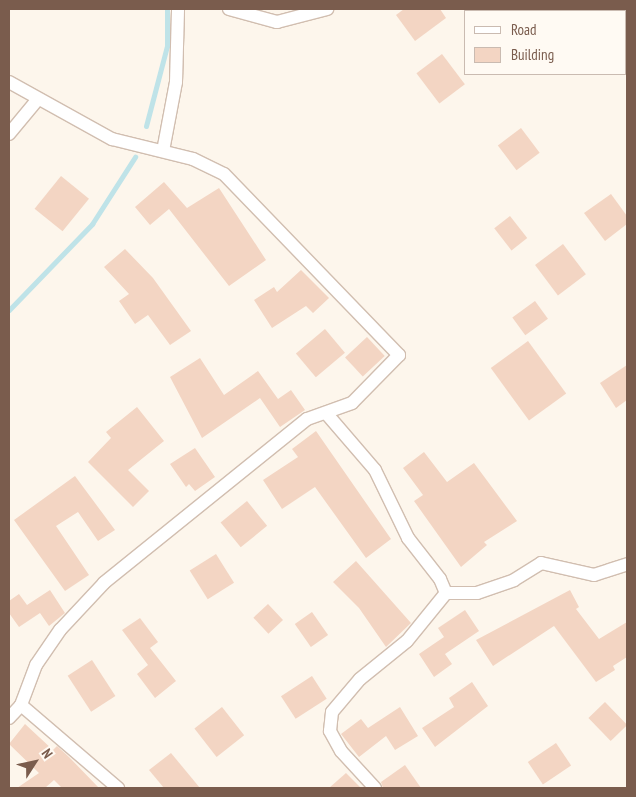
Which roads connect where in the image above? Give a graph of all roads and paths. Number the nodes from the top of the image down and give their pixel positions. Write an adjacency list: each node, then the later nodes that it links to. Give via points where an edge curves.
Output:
1 (178, 9): 7 (street, via 176,82)
2 (228, 9): 3 (street, via 277,22)
3 (327, 9)
4 (9, 82): 5 (street)
5 (38, 100): 6 (street); 7 (street, via 112,139)
6 (9, 134)
7 (163, 151): 8 (street, via 211,165 224,174 399,355 352,403)
8 (326, 413): 10 (street, via 375,470 408,538 440,579); 11 (street, via 307,419 104,583 60,630 36,665)
9 (627, 564): 10 (street, via 594,574 541,563 514,580 477,593)
10 (446, 593): 14 (street, via 414,634 360,679 332,712 330,730 341,751)
11 (21, 705): 12 (street); 13 (street)
12 (9, 718)
13 (118, 788)
14 (375, 788)

